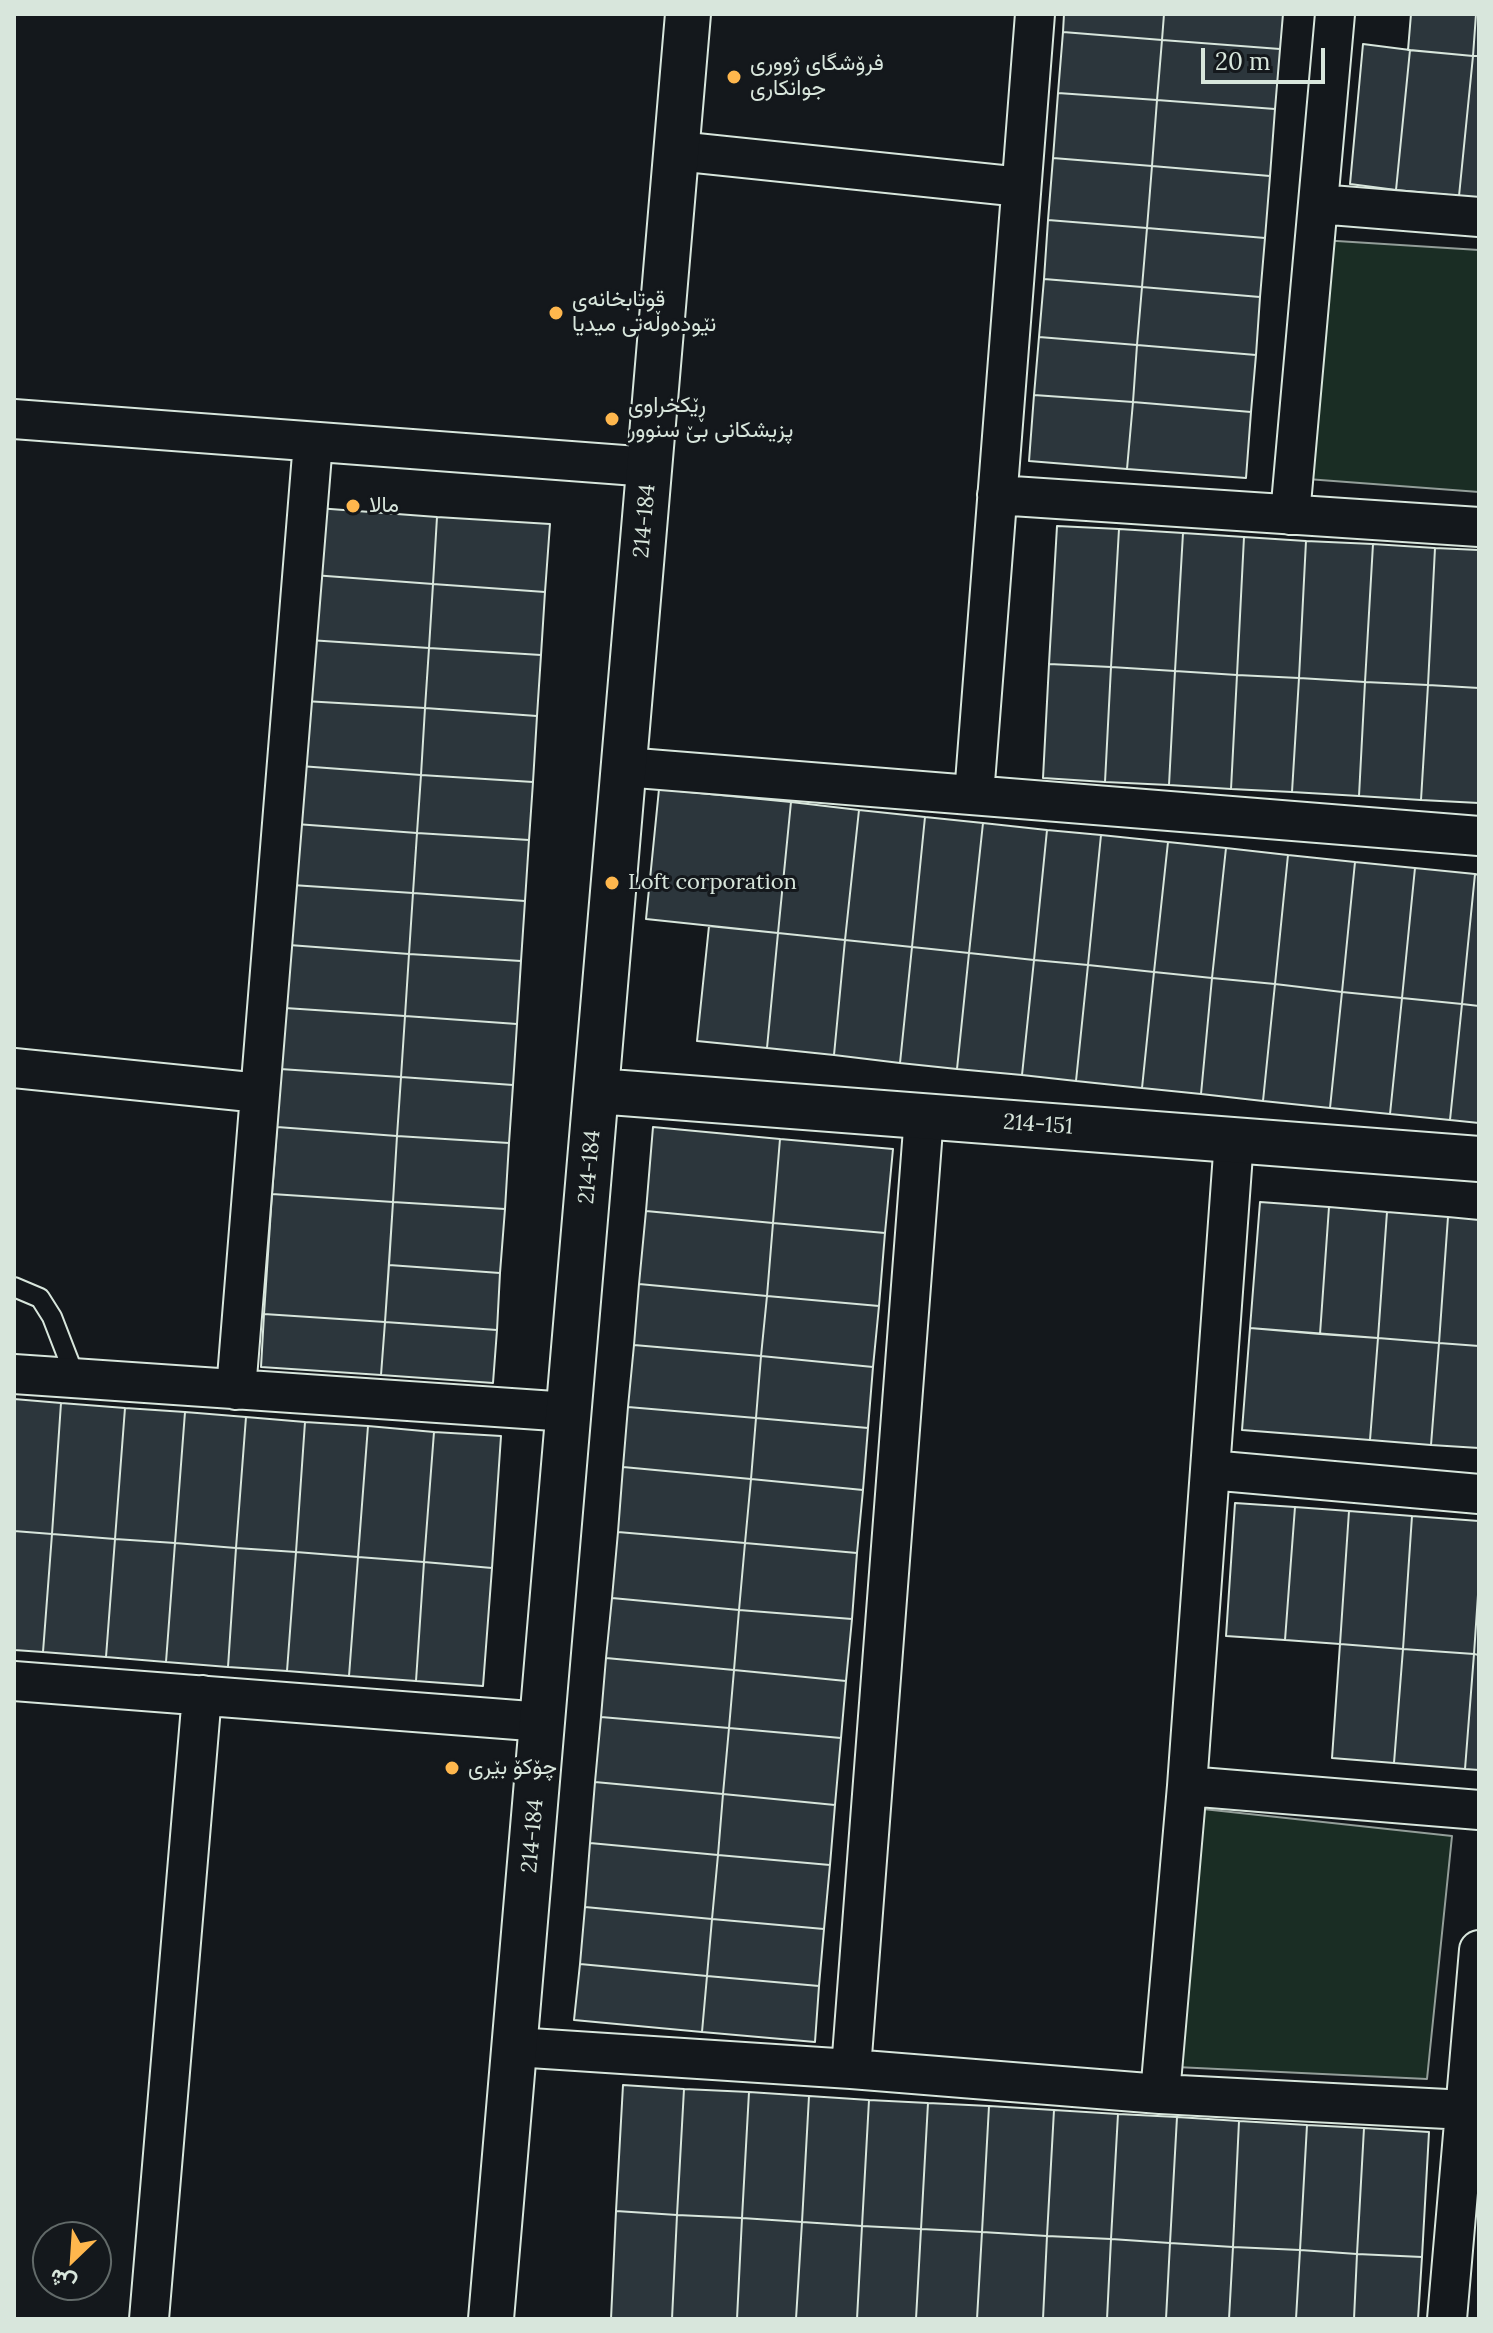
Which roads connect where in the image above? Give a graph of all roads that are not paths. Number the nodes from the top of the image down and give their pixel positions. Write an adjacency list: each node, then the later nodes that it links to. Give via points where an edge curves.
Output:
1 (688, 14): 4 (street, 214-184)
2 (1035, 14): 5 (street)
3 (1335, 14): 6 (street)
4 (677, 151): 5 (street); 10 (street, 214-184)
5 (1021, 187): 11 (street)
6 (1318, 204): 7 (street); 12 (street)
7 (1479, 217)
8 (14, 419): 9 (street)
9 (313, 442): 10 (street); 19 (street)
10 (650, 467): 14 (street, 214-184)
11 (997, 495): 12 (street); 15 (street)
12 (1290, 515): 13 (street)
13 (1479, 527)
14 (624, 767): 15 (street); 18 (street, 214-184)
15 (974, 795): 16 (street)
16 (1479, 836)
17 (14, 1068): 19 (street)
18 (597, 1091): 20 (street, 214-151); 27 (street, 214-184)
19 (260, 1093): 26 (street)
20 (924, 1116): 21 (street, 214-151); 37 (street)
21 (1234, 1140): 22 (street, 214-151); 28 (street)
22 (1479, 1159)
23 (14, 1287): 25 (lane, via 40,1298)
24 (14, 1374): 25 (street)
25 (76, 1379): 26 (street)
26 (236, 1390): 27 (street)
27 (569, 1412): 32 (street, 214-184)
28 (1210, 1470): 29 (street); 33 (street)
29 (1479, 1494)
30 (14, 1681): 31 (street)
31 (202, 1695): 32 (street); 40 (street)
32 (543, 1722): 36 (street, 214-184)
33 (1187, 1786): 34 (street); 38 (street)
34 (1479, 1810)
35 (1479, 1950): 39 (street)
36 (515, 2047): 37 (street); 41 (street, 214-184)
37 (851, 2069): 38 (street)
38 (1160, 2094): 39 (street)
39 (1466, 2110): 42 (street)
40 (149, 2319)
41 (491, 2319)
42 (1447, 2319)

